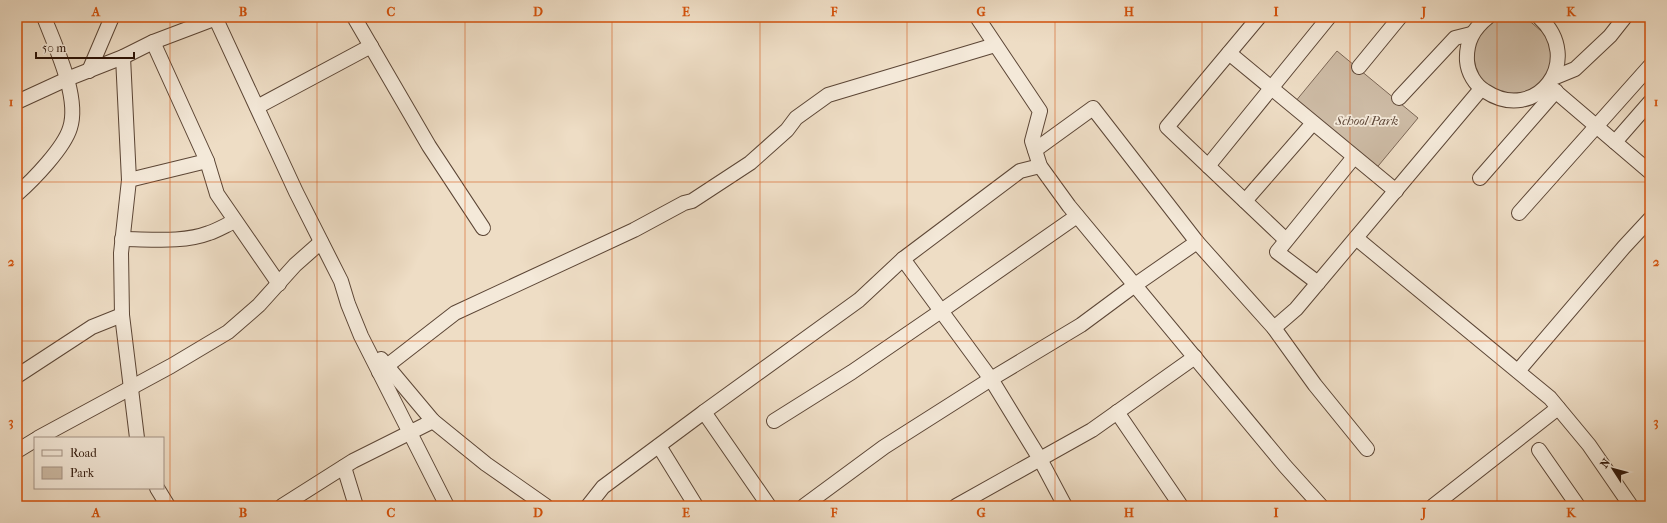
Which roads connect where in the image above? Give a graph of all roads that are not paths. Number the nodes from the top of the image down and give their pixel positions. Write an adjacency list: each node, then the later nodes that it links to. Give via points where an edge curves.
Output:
1 (44, 17): 20 (street)
2 (112, 17): 19 (street)
3 (217, 17): 12 (street); 27 (street)
4 (354, 17): 14 (street)
5 (977, 17): 13 (street)
6 (1259, 17): 15 (street)
7 (1329, 17): 22 (street)
8 (1400, 17): 18 (street)
9 (1625, 17): 21 (street, via 1610,36 1575,69)
10 (1542, 18): 21 (street, via 1550,27 1558,45 1558,64)
11 (1476, 23): 23 (street, via 1467,50 1468,66 1474,81); 25 (street, via 1455,38)
12 (153, 42): 16 (street); 33 (street)
13 (995, 45): 31 (street, via 1040,111 1032,141); 60 (street, via 828,95 796,118 787,130 750,163 692,201 455,313)
14 (371, 46): 27 (street); 46 (street, via 430,146)
15 (1228, 53): 22 (street); 35 (street, via 1167,126)
16 (123, 57): 19 (street); 38 (street)
17 (1650, 66): 29 (street)
18 (1359, 67)
19 (90, 70): 20 (street)
20 (67, 79): 24 (street); 40 (street, via 73,109 70,129 59,148)
21 (1552, 85): 23 (street, via 1536,95 1517,101 1497,99); 29 (street); 37 (street)
22 (1271, 88): 28 (street); 35 (street)
23 (1482, 89): 39 (street)
24 (19, 96)
25 (1399, 98)
26 (1650, 102): 30 (street)
27 (257, 107): 50 (street)
28 (1313, 123): 32 (street); 41 (street)
29 (1596, 126): 30 (street); 42 (street)
30 (1615, 142): 36 (street)
31 (1035, 150): 34 (street); 51 (street, via 1093,108)
32 (1354, 157): 39 (street); 49 (street)
33 (207, 161): 38 (street); 45 (street, via 217,194)
34 (1040, 166): 43 (street); 52 (street, via 1020,171)
35 (1208, 166): 41 (street)
36 (1650, 172)
37 (1480, 178)
38 (129, 180): 48 (street)
39 (1396, 191): 47 (street)
40 (17, 194)
41 (1245, 201): 49 (street)
42 (1519, 213)
43 (1078, 216): 55 (street); 56 (street)
44 (1650, 219): 61 (street)
45 (235, 221): 48 (street, via 196,236); 54 (street)
46 (483, 228)
47 (1356, 238): 53 (street); 61 (street)
48 (122, 239): 57 (street)
49 (1286, 240): 53 (street, via 1278,252)
50 (321, 242): 54 (street, via 295,265); 60 (street, via 341,281 361,336)
51 (1197, 242): 55 (street); 58 (street)
52 (903, 259): 56 (street); 66 (street, via 859,300)
53 (1318, 283): 58 (street, via 1296,309)
54 (279, 284): 64 (street, via 228,332)
55 (1135, 285): 59 (street); 63 (street, via 1081,325)
56 (941, 311): 63 (street); 68 (street)
57 (122, 315): 62 (street, via 92,327); 64 (street)
58 (1274, 328): 75 (street, via 1315,385)
59 (1195, 357): 67 (street); 93 (street)
60 (383, 369): 69 (street); 70 (street)
61 (1518, 371): 65 (street)
62 (17, 376)
63 (991, 379): 78 (street); 90 (street, via 884,448)
64 (130, 387): 71 (street); 72 (street)
65 (1558, 408): 94 (street); 96 (street, via 1589,445)
66 (704, 412): 74 (street); 89 (street)
67 (1116, 412): 78 (street, via 1092,430); 81 (street)
68 (774, 421)
69 (433, 422): 70 (street); 86 (street, via 486,464)
70 (410, 433): 79 (street); 85 (street)
71 (40, 437)
72 (137, 437)
73 (34, 441): 77 (street)
74 (659, 446): 87 (street, via 603,488); 88 (street)
75 (1367, 449)
76 (1539, 450): 95 (street)
77 (17, 451)
78 (1040, 459): 91 (street); 92 (street)
79 (344, 467): 83 (street); 84 (street)
80 (158, 489): 82 (street)
81 (1177, 505)
82 (168, 506)
83 (282, 506)
84 (356, 506)
85 (447, 506)
86 (546, 506)
87 (588, 506)
88 (696, 506)
89 (769, 506)
90 (804, 506)
91 (956, 506)
92 (1065, 506)
93 (1321, 506)
94 (1433, 506)
95 (1578, 506)
96 (1631, 506)

